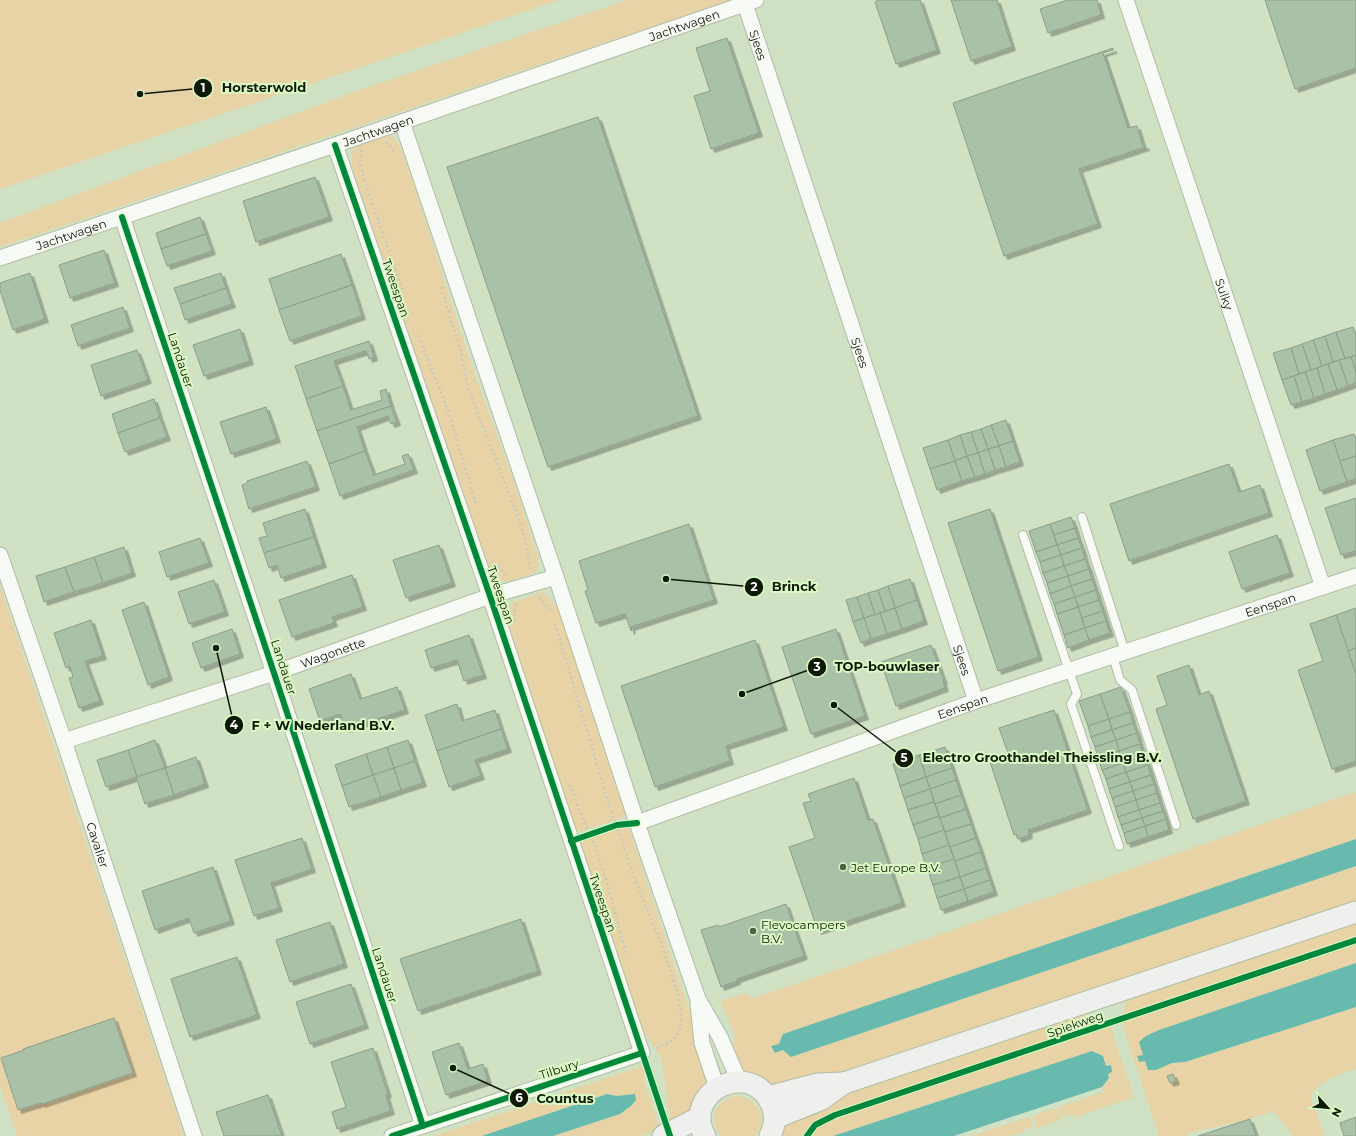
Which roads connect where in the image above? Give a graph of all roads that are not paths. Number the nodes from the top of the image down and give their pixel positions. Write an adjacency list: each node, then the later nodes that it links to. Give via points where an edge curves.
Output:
1 (1126, 0): 12 (street, Sulky)
2 (750, 2): 3 (street, Jachtwagen); 17 (street, Sjees)
3 (402, 122): 4 (street, Jachtwagen); 11 (street)
4 (335, 145): 5 (street, Jachtwagen); 13 (street, Tweespan)
5 (122, 217): 6 (street, Jachtwagen); 16 (street, Landauer)
6 (0, 258)
7 (1082, 517): 14 (lane)
8 (1023, 535): 15 (lane)
9 (0, 555): 18 (street, Cavalier)
10 (1356, 576): 12 (street, Eenspan)
11 (556, 577): 13 (street, Wagonette); 19 (street)
12 (1323, 587): 14 (street, Eenspan)
13 (490, 596): 16 (street, Wagonette); 24 (street, Tweespan)
14 (1119, 654): 15 (street, Eenspan); 20 (lane, via 1120,680 1132,690)
15 (1069, 671): 17 (street, Eenspan); 21 (lane, via 1077,694 1071,704)
16 (274, 673): 18 (street, Wagonette); 29 (street, Landauer)
17 (976, 701): 19 (street, Eenspan)
18 (64, 741): 32 (street, Cavalier)
19 (637, 823): 23 (street)
20 (1176, 824)
21 (1119, 846)
22 (1356, 912): 26 (main road, Spiekweg)
23 (698, 999): 25 (street, via 720,1037); 27 (street, via 702,1043)
24 (642, 1053): 29 (street, Tilbury)
25 (739, 1082): 27 (main road, via 727,1083); 28 (main road, via 760,1089)
26 (844, 1083): 28 (main road, Spiekweg, via 818,1084); 31 (main road, Spiekweg, via 822,1099)
27 (717, 1088): 30 (main road, via 708,1096 703,1106)
28 (768, 1097): 31 (main road, via 773,1107)
29 (423, 1126): 33 (street, Tilbury)
30 (703, 1126): 34 (main road)
31 (772, 1127)
32 (194, 1136)
33 (392, 1136)
34 (663, 1136)

